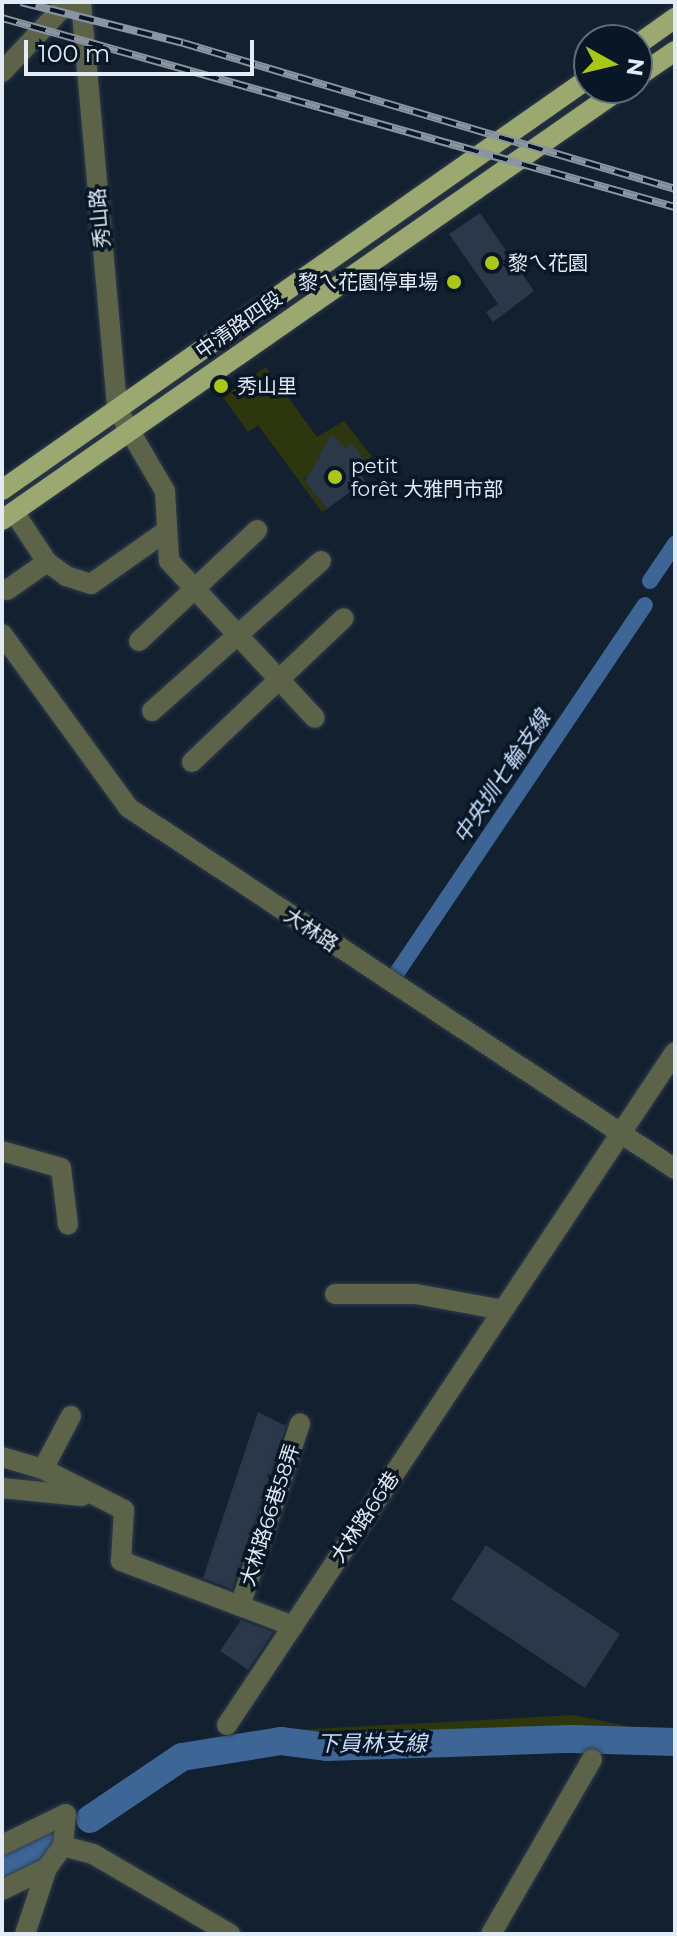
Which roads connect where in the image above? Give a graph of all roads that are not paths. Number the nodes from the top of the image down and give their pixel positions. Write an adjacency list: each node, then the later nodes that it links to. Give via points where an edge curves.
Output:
1 (68, 2): 7 (street)
2 (81, 2): 10 (street, 秀山路)
3 (675, 18): 4 (main road)
4 (653, 34)
5 (675, 51): 6 (main road)
6 (653, 66)
7 (2, 72)
8 (573, 89): 10 (main road, 中清路四段)
9 (599, 104): 11 (main road, 中清路四段)
10 (117, 409): 11 (street, 秀山路); 12 (main road, 中清路四段)
11 (130, 431): 13 (main road, 中清路四段); 15 (street, 秀山路, via 165,491)
12 (2, 490)
13 (8, 516): 17 (street)
14 (257, 530): 18 (street)
15 (166, 531): 17 (street, via 91,584 66,576); 18 (street, 秀山路, via 169,561)
16 (321, 561): 22 (street)
17 (47, 562): 19 (street)
18 (194, 589): 22 (street, 秀山路); 23 (street)
19 (7, 590)
20 (344, 618): 24 (street)
21 (2, 634): 29 (street, 大林路, via 129,808)
22 (237, 635): 24 (street, 秀山路); 25 (street)
23 (139, 641)
24 (279, 680): 26 (street, 秀山路); 27 (street)
25 (152, 711)
26 (315, 718)
27 (192, 762)
28 (675, 1052): 29 (street, 大林路66巷)
29 (621, 1133): 31 (street, 大林路); 34 (street, 大林路66巷)
30 (2, 1151): 32 (street, via 61,1168)
31 (675, 1169)
32 (68, 1225)
33 (335, 1294): 34 (street, via 416,1294)
34 (503, 1310): 42 (street, 大林路66巷)
35 (71, 1416): 38 (street)
36 (300, 1424): 41 (street, 大林路66巷58弄)
37 (2, 1457): 38 (street, 大林路66巷58弄)
38 (43, 1469): 40 (street, 大林路66巷58弄)
39 (2, 1488): 40 (street, 大林路66巷58弄)
40 (91, 1497): 41 (street, 大林路66巷58弄, via 124,1510 121,1561)
41 (240, 1606): 42 (street, 大林路66巷58弄)
42 (293, 1626): 43 (street, 大林路66巷)
43 (227, 1725)
44 (592, 1759): 51 (street)
45 (2, 1845): 46 (street, via 66,1814)
46 (63, 1846): 47 (street); 50 (street, via 93,1854)
47 (47, 1868): 48 (street); 49 (street)
48 (2, 1890)
49 (25, 1934)
50 (230, 1934)
51 (491, 1934)

